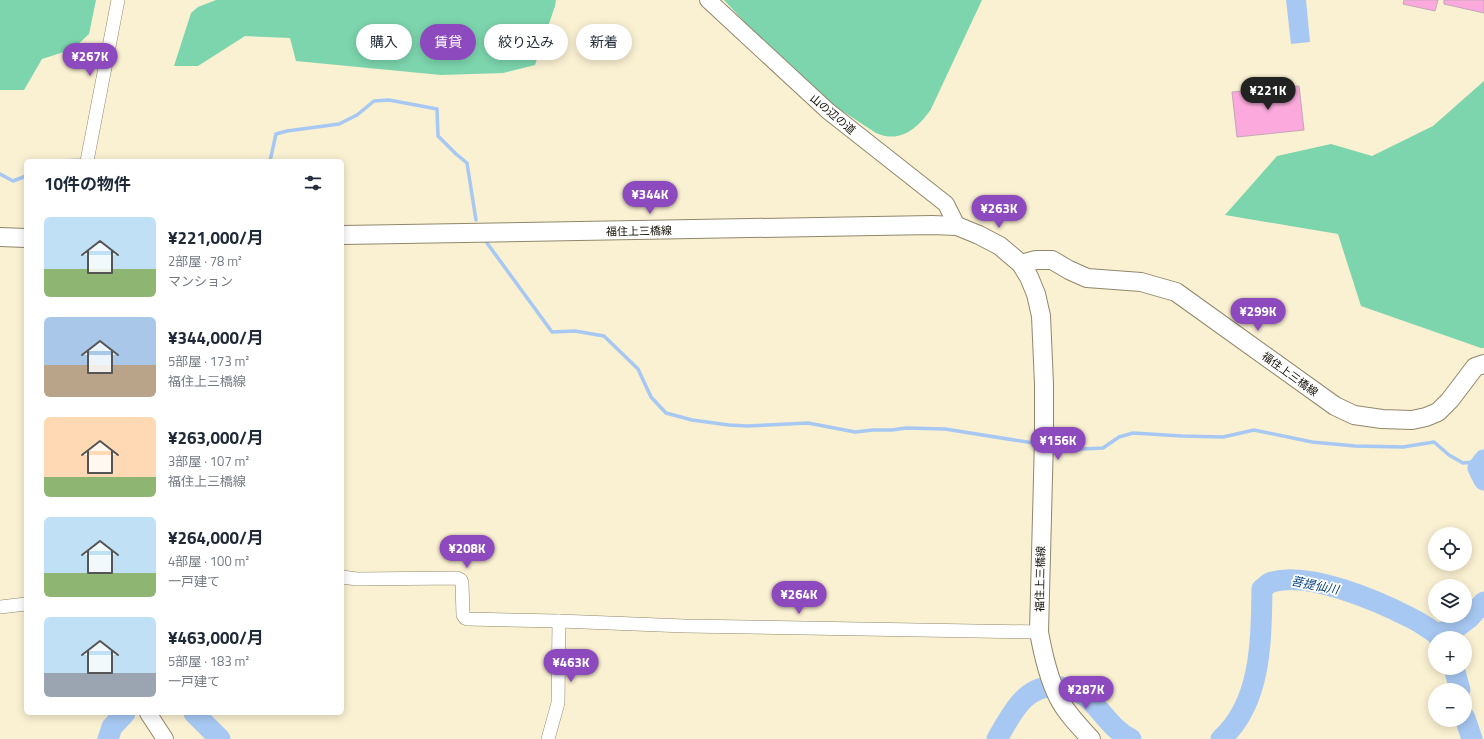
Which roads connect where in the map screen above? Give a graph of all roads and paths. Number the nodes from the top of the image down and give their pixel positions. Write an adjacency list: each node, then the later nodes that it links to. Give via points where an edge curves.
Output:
1 (118, 0): 3 (street)
2 (708, 0): 4 (street, 山の辺の道, via 828,111 946,204)
3 (88, 159)
4 (957, 226): 5 (main road, 福住上三橋線); 8 (main road, 福住上三橋線, via 1000,246)
5 (344, 235)
6 (0, 237): 7 (main road)
7 (24, 238)
8 (1021, 264): 9 (main road, 福住上三橋線, via 1036,260 1052,260 1087,278 1141,282 1176,292 1335,406 1354,415 1382,419 1426,418 1438,412 1450,400 1475,367); 14 (main road, 福住上三橋線, via 1036,294 1041,316 1044,439)
9 (1484, 364)
10 (344, 576): 13 (street, via 357,579 457,578 462,583 465,618)
11 (24, 604): 12 (street)
12 (0, 607)
13 (559, 621): 14 (street, via 685,626); 17 (street, via 558,703)
14 (1039, 632): 18 (main road, 福住上三橋線, via 1044,658 1059,699)
15 (149, 715): 16 (street)
16 (165, 739)
17 (548, 739)
18 (1091, 739)

